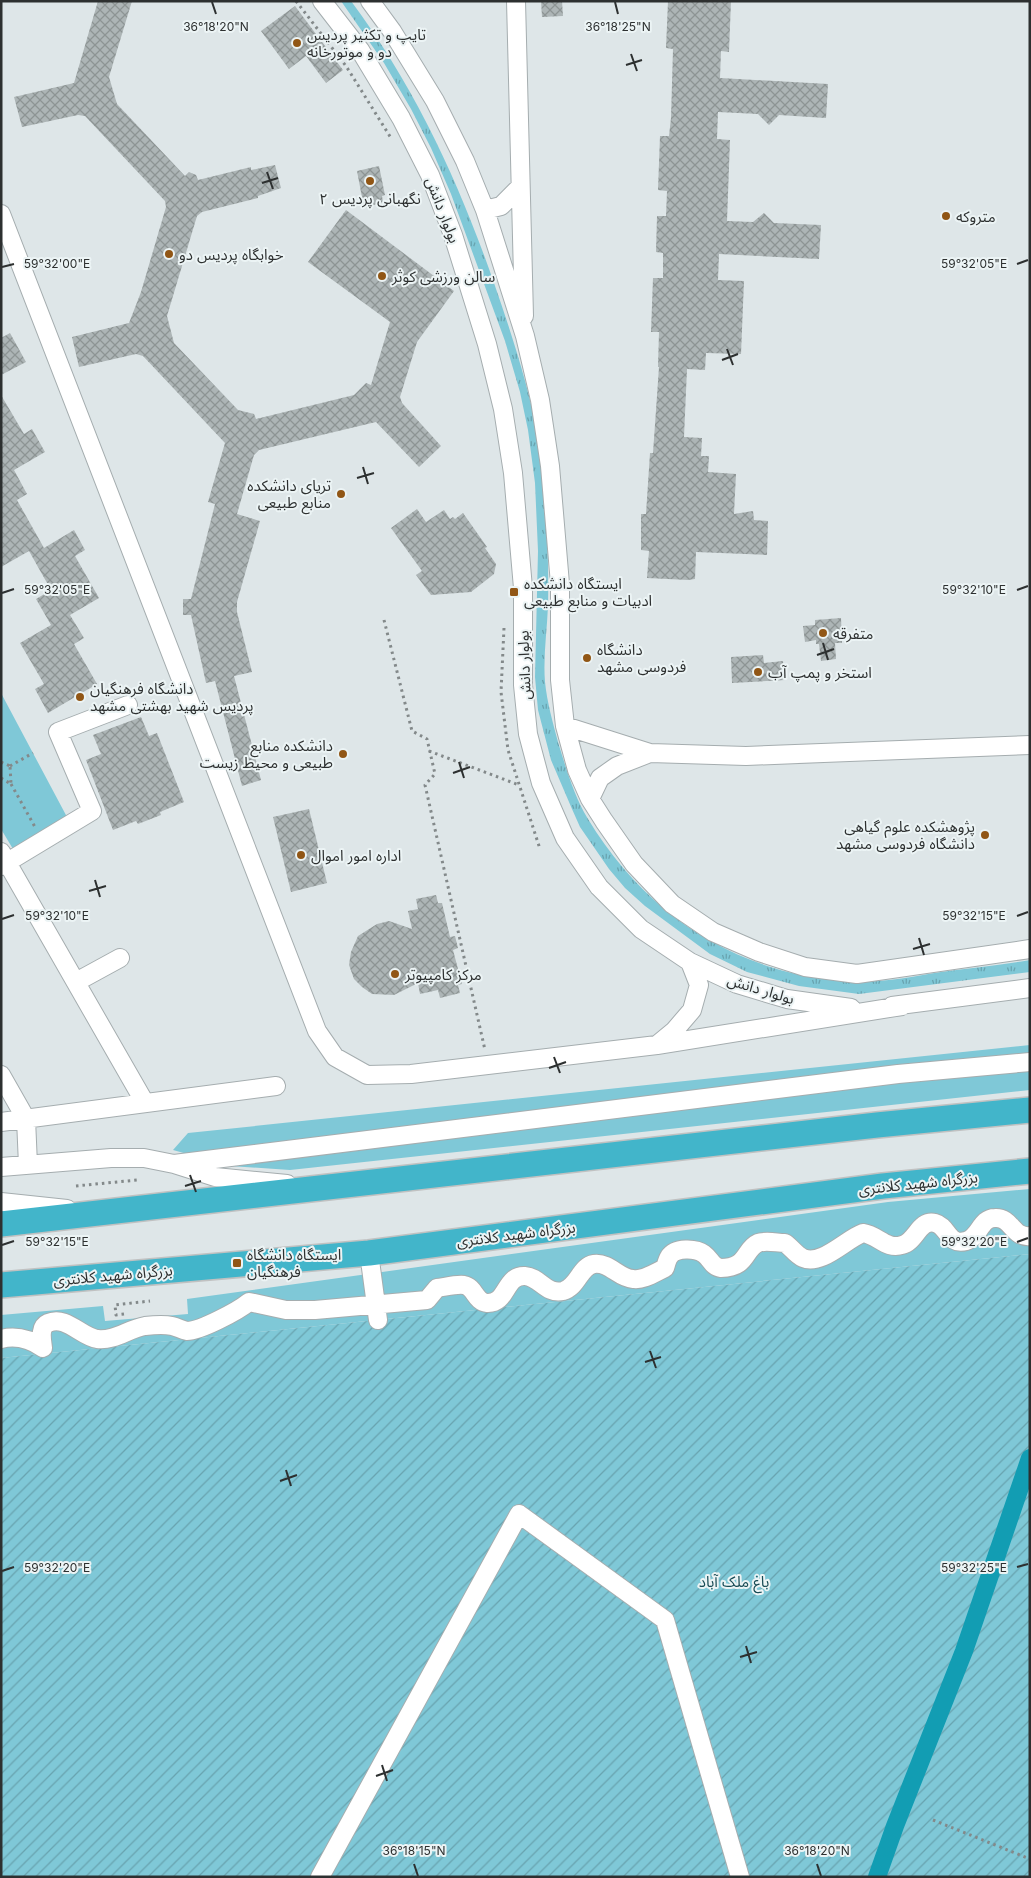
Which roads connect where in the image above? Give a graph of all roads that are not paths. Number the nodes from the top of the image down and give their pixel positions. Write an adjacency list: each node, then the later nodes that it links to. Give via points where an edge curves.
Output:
1 (322, 1): 16 (street, بولوار دانش, via 360,50 401,118 430,175 454,235 487,344 503,409 513,473 523,588 522,685 528,734 541,783 565,838 599,887 641,929)
2 (370, 1): 5 (street, via 435,101)
3 (516, 1): 4 (street)
4 (520, 187): 5 (street, via 501,206); 7 (street)
5 (485, 210): 7 (street)
6 (1, 214): 20 (street, via 317,1031 336,1057 367,1075 411,1074)
7 (525, 336): 9 (street, via 540,400 550,466 560,584 560,680)
8 (128, 705): 13 (street, via 58,732 92,812)
9 (565, 726): 11 (street); 12 (street, via 577,770)
10 (1030, 745): 11 (street, via 746,756)
11 (650, 754): 12 (street, via 617,766 600,778)
12 (590, 799): 14 (street, via 634,864 672,904 713,932 759,952 805,967 857,974)
13 (3, 860): 17 (street)
14 (1030, 949)
15 (120, 958): 17 (street)
16 (690, 962): 19 (street, بولوار دانش, via 737,984 787,999 844,1008); 20 (street, via 699,985 692,1010)
17 (76, 982): 24 (street)
18 (1030, 988): 19 (street, بولوار دانش)
19 (902, 1006): 20 (street)
20 (657, 1045)
21 (1030, 1062): 29 (street, via 898,1074)
22 (1, 1075): 26 (street)
23 (276, 1086): 24 (street)
24 (145, 1103): 26 (street)
25 (1030, 1110): 32 (highway)
26 (26, 1119): 27 (street); 28 (street)
27 (1, 1122)
28 (28, 1164): 29 (street, via 144,1158); 30 (street)
29 (174, 1164): 32 (street, via 215,1177)
30 (1, 1167)
31 (1030, 1171): 37 (highway, بزرگراه شهید کلانتری, via 883,1186)
32 (320, 1188): 34 (highway)
33 (1, 1202): 34 (street)
34 (97, 1213): 35 (highway)
35 (1, 1224)
36 (1030, 1236): 39 (street, via 1020,1235 1002,1218 992,1218 984,1222 974,1238 965,1241 948,1236 938,1223 930,1222 904,1245 892,1247 863,1233 822,1256 810,1259 797,1255 785,1243 765,1242 757,1244 739,1264 720,1268 704,1254 684,1250 674,1252 665,1268 640,1278 632,1279 612,1267 592,1264 564,1291 546,1289 526,1276 514,1278 504,1295 496,1301 478,1300 464,1285 437,1288 427,1300)
37 (369, 1253): 38 (highway, بزرگراه شهید کلانتری); 39 (street)
38 (1, 1285)
39 (377, 1312): 40 (street, via 286,1310 249,1302 237,1312 187,1331 158,1324 142,1326 118,1337 97,1339 82,1334 70,1324 53,1322 42,1330 43,1348 24,1338)
40 (1, 1339)
41 (320, 1877): 42 (street, via 519,1514 665,1620)
42 (740, 1877)

